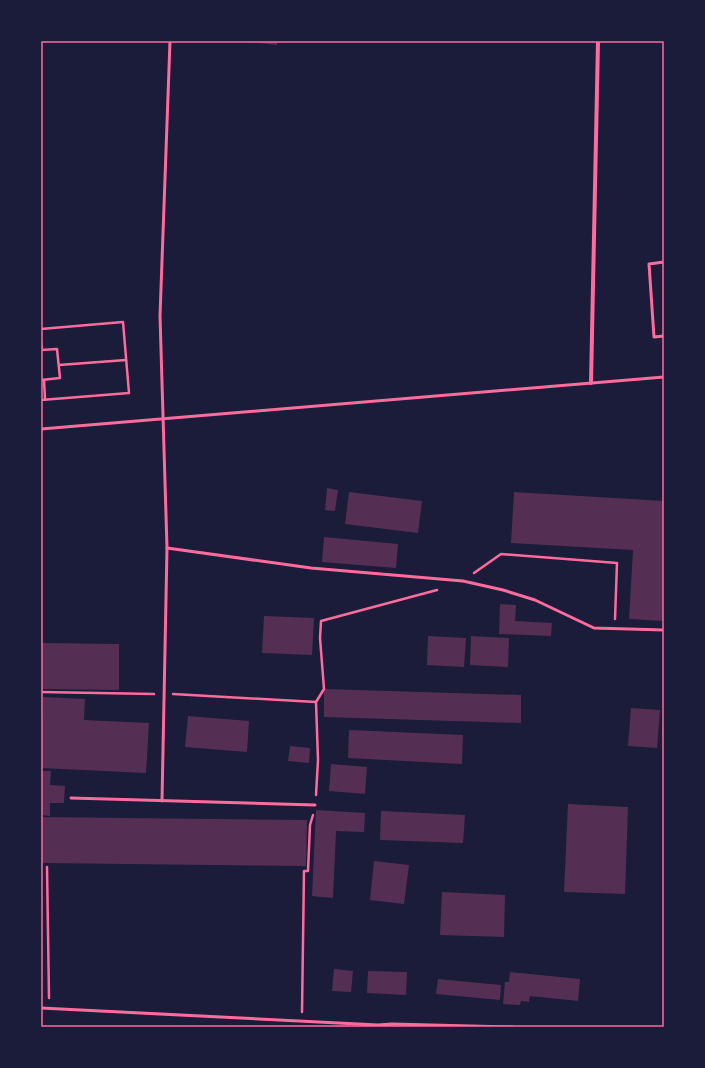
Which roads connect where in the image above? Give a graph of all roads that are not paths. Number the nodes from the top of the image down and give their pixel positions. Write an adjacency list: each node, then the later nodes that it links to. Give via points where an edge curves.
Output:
1 (170, 41): 7 (lane, via 160,316)
2 (598, 41): 6 (street)
3 (664, 262): 4 (lane, via 649,264 654,337)
4 (664, 336)
5 (664, 377): 6 (lane)
6 (591, 383): 7 (lane)
7 (163, 418): 8 (lane); 9 (lane)
8 (41, 429)
9 (167, 548): 10 (lane, via 311,568 463,581 535,600 594,628); 12 (lane)
10 (664, 630)
11 (71, 798): 12 (lane)
12 (162, 801): 13 (lane)
13 (315, 805)
14 (41, 1008): 15 (lane)
15 (377, 1026): 16 (lane, via 392,1024)
16 (513, 1027)

